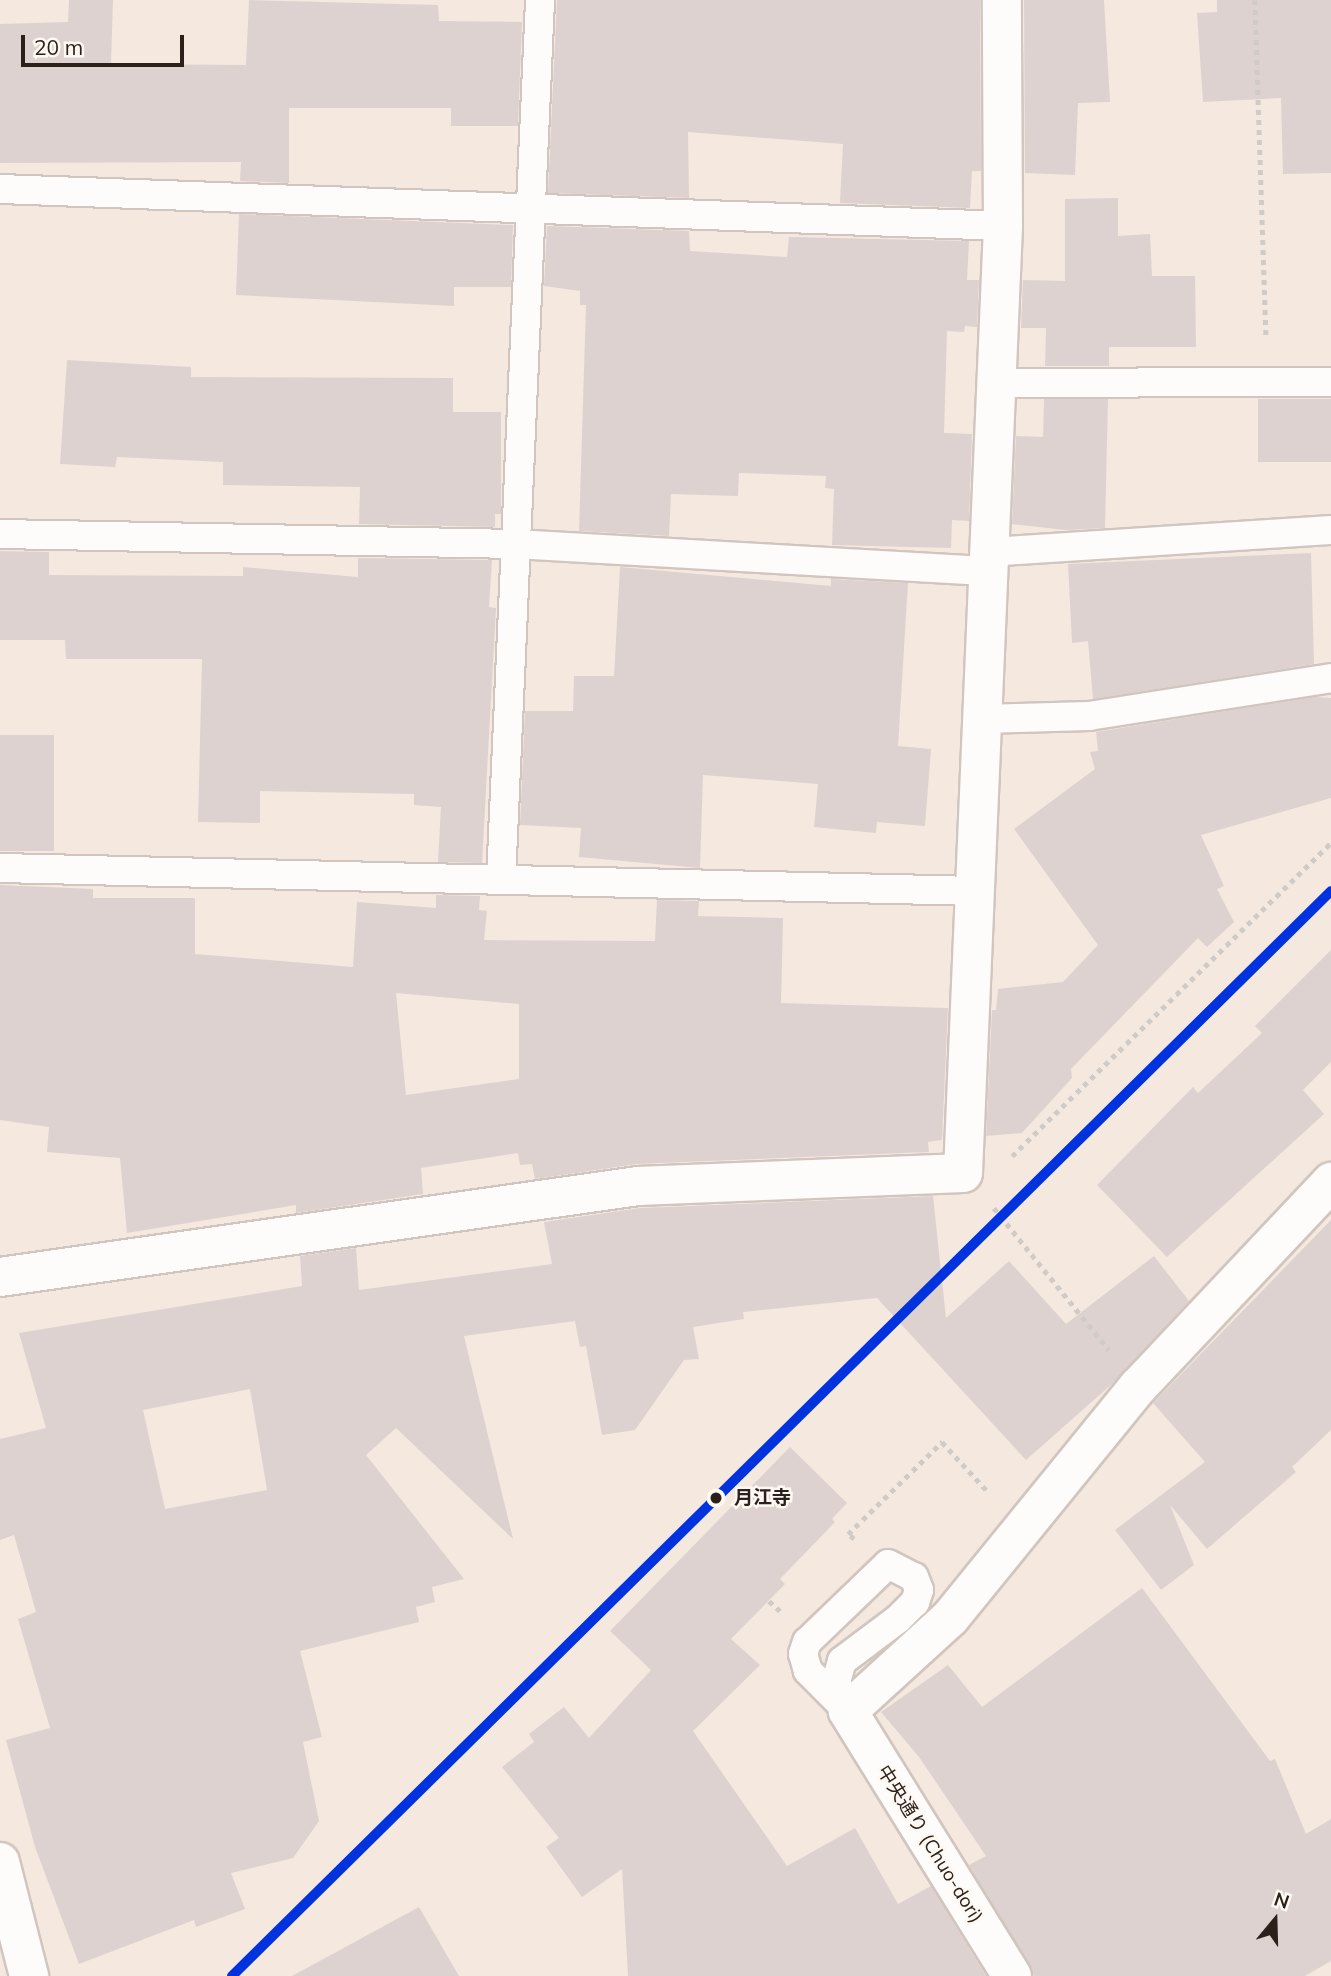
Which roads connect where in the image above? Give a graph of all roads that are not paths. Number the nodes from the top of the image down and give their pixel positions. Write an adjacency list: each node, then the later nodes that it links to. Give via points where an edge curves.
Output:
1 (540, 0): 4 (lane)
2 (1002, 0): 5 (street)
3 (0, 189): 4 (lane)
4 (531, 205): 5 (lane); 10 (lane)
5 (1003, 226): 7 (street)
6 (1331, 382): 7 (lane)
7 (996, 383): 11 (street)
8 (1331, 530): 11 (lane)
9 (0, 534): 10 (lane)
10 (516, 544): 11 (lane); 15 (lane)
11 (989, 561): 13 (street)
12 (1331, 678): 13 (lane, via 1089,716)
13 (982, 719): 16 (street)
14 (0, 869): 15 (lane)
15 (501, 880): 16 (lane)
16 (975, 891): 18 (street, via 963,1172 638,1186)
17 (1331, 1182): 19 (street, via 1138,1387 950,1618)
18 (0, 1277)
19 (848, 1711): 19 (lane, via 808,1671 803,1654 807,1642 888,1564 915,1577 919,1590 915,1602 898,1619 842,1661 836,1682); 22 (street, 中央通り (Chuo-dori))
20 (0, 1862): 21 (street)
21 (29, 1976)
22 (1012, 1976)

